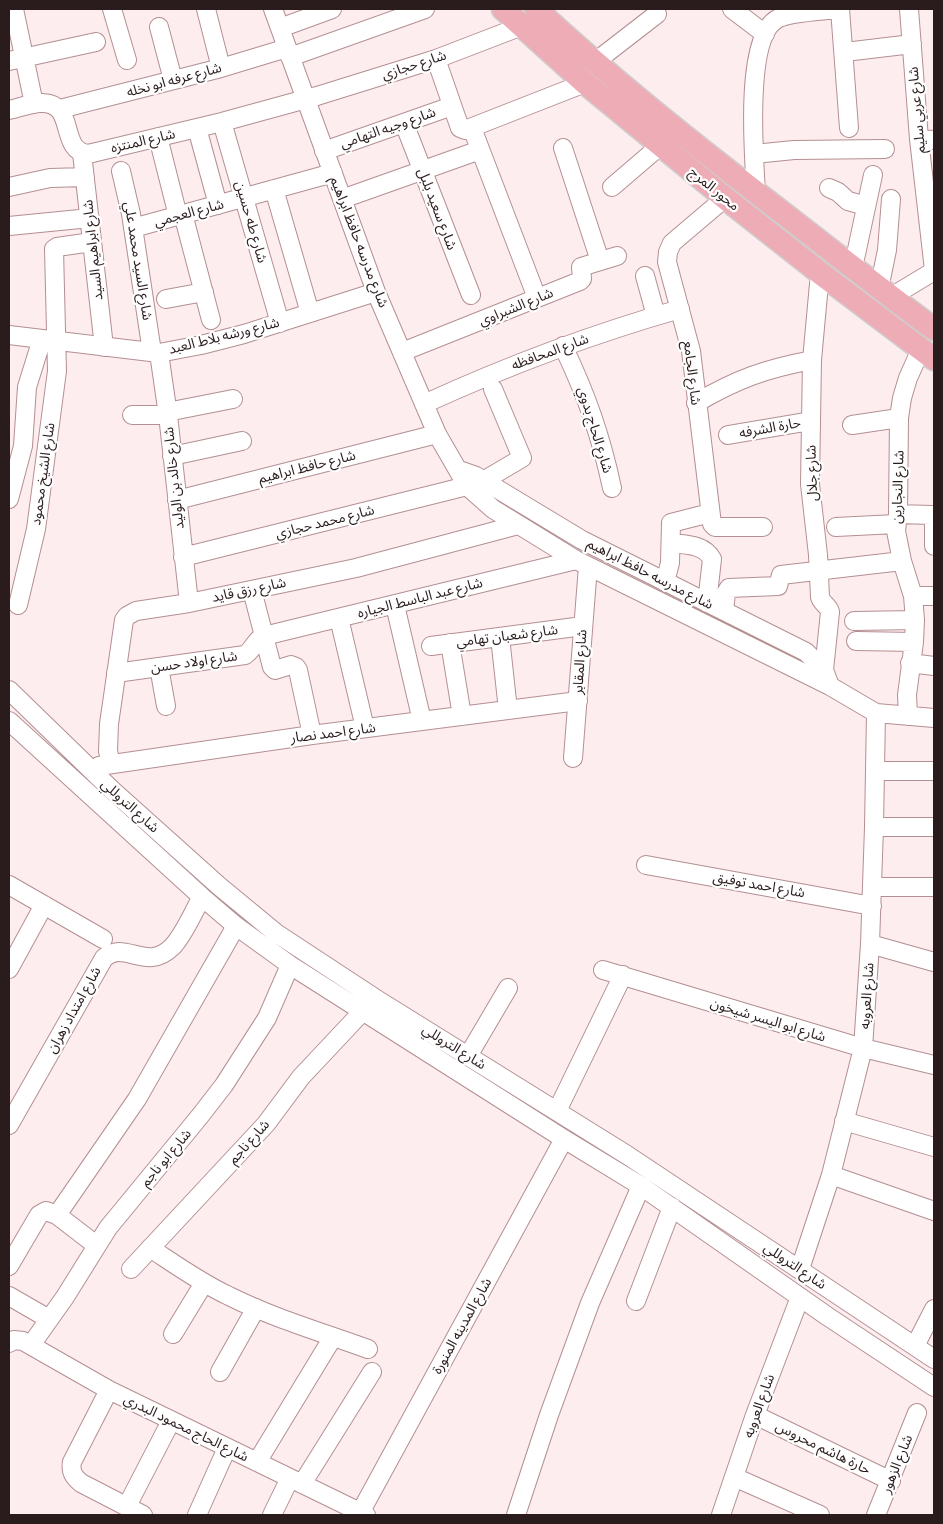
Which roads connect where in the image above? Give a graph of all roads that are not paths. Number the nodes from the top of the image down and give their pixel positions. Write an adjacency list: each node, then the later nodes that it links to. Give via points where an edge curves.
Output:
1 (14, 9): 23 (street)
2 (112, 9): 24 (street)
3 (206, 9): 26 (street)
4 (273, 9): 16 (street, شارع مدرسه حافظ ابراهيم)
5 (332, 9): 16 (street)
6 (425, 9): 21 (street, شارع عرفه ابو نخله)
7 (503, 9): 14 (main road, محور المرج)
8 (536, 9): 25 (main road, محور المرج)
9 (732, 9): 17 (street)
10 (839, 9): 12 (street); 20 (street)
11 (910, 9): 19 (street, شارع عربي سليم)
12 (808, 11): 17 (street, via 776,19)
13 (657, 14): 25 (street)
14 (522, 26): 22 (street, شارع حجازي); 28 (main road, محور المرج)
15 (159, 28): 27 (street)
16 (280, 28): 21 (street, شارع مدرسه حافظ ابراهيم)
17 (765, 34): 47 (street, via 753,98)
18 (96, 42): 23 (street)
19 (912, 44): 20 (street); 40 (street, شارع عربي سليم)
20 (845, 52): 38 (street)
21 (289, 53): 26 (street, شارع عرفه ابو نخله); 29 (street, شارع مدرسه حافظ ابراهيم)
22 (436, 59): 29 (street, شارع حجازي); 31 (street)
23 (16, 60): 30 (street)
24 (127, 60)
25 (595, 62): 57 (main road, محور المرج)
26 (222, 68): 27 (street, شارع عرفه ابو نخله)
27 (173, 80): 32 (street, شارع عرفه ابو نخله)
28 (585, 82): 37 (street); 41 (main road, محور المرج)
29 (305, 98): 34 (street, شارع المنتزه); 45 (street, شارع مدرسه حافظ ابراهيم)
30 (34, 104): 32 (street, via 51,104); 33 (street)
31 (452, 106): 35 (street, شارع وجيه التهامي); 37 (street, via 460,128)
32 (60, 109): 46 (street, via 72,144)
33 (9, 110)
34 (222, 122): 36 (street, شارع المنتزه); 58 (street, شارع طه حسين)
35 (404, 123): 45 (street, شارع وجيه التهامي); 48 (street, شارع سعيد بلبل)
36 (197, 128): 39 (street, شارع المنتزه); 63 (street)
37 (472, 128): 44 (street)
38 (849, 128)
39 (158, 137): 46 (street, شارع المنتزه); 65 (street)
40 (927, 140): 62 (street, شارع عربي سليم)
41 (661, 145): 53 (street); 60 (main road, محور المرج)
42 (563, 148): 72 (street)
43 (885, 149): 47 (street)
44 (480, 150): 48 (street); 81 (street)
45 (324, 151): 50 (street, شارع مدرسه حافظ ابراهيم)
46 (82, 153): 52 (street, شارع ابراهيم السيد)
47 (754, 154): 57 (street)
48 (423, 170): 59 (street); 80 (street, شارع سعيد بلبل)
49 (121, 171): 68 (street, شارع السيد محمد علي)
50 (332, 174): 56 (street, شارع العجمي); 59 (street, شارع مدرسه حافظ ابراهيم)
51 (873, 175): 64 (street)
52 (85, 177): 54 (street, via 50,178); 66 (street, شارع ابراهيم السيد)
53 (612, 187)
54 (9, 188)
55 (829, 188): 64 (street, via 846,201)
56 (274, 189): 58 (street, شارع العجمي); 84 (street)
57 (756, 192): 73 (main road, محور المرج)
58 (244, 198): 63 (street, شارع العجمي); 87 (street, شارع طه حسين)
59 (342, 198): 78 (street, شارع مدرسه حافظ ابراهيم)
60 (725, 198): 75 (main road, محور المرج); 83 (street, شارع الجامع, via 672,243 668,252 668,272)
61 (891, 199): 79 (street)
62 (930, 202): 70 (street, شارع عربي سليم)
63 (218, 205): 65 (street, شارع العجمي)
64 (866, 206): 73 (street)
65 (180, 215): 68 (street, شارع العجمي); 77 (street)
66 (90, 218): 67 (street); 69 (street, شارع ابراهيم السيد)
67 (9, 226)
68 (133, 228): 93 (street, شارع السيد محمد علي)
69 (92, 242): 90 (street, شارع الشيخ محمود, via 54,249); 92 (street, شارع ابراهيم السيد)
70 (933, 242): 74 (street, شارع عربي سليم)
71 (618, 256): 72 (street, شارع الشبراوي)
72 (600, 261): 81 (street, شارع الشبراوي, via 581,267 580,281)
73 (853, 268): 79 (main road, محور المرج)
74 (934, 271): 79 (street)
75 (820, 273): 95 (main road, محور المرج); 96 (street, شارع جلال)
76 (645, 276): 85 (street)
77 (204, 292): 82 (street); 86 (street)
78 (376, 292): 84 (street, شارع ورشه بلاط العبد); 94 (street, شارع مدرسه حافظ ابراهيم)
79 (885, 293): 88 (main road, محور المرج)
80 (471, 295)
81 (537, 298): 94 (street, شارع الشبراوي)
82 (166, 299)
83 (680, 309): 85 (street, شارع المحافظه); 99 (street, شارع الجامع, via 691,351)
84 (310, 313): 87 (street, شارع ورشه بلاط العبد)
85 (656, 316): 91 (street, شارع المحافظه)
86 (211, 320)
87 (280, 323): 93 (street, شارع ورشه بلاط العبد, via 201,345)
88 (934, 329)
89 (9, 335): 90 (street, شارع ورشه بلاط العبد)
90 (49, 340): 92 (street, شارع ورشه بلاط العبد); 112 (street, via 27,387 23,446); 131 (street, شارع الشيخ محمود, via 57,371 36,529)
91 (563, 346): 100 (street, شارع المحافظه); 111 (street, شارع الحاج بدوي, via 593,415)
92 (104, 347): 93 (street, شارع ورشه بلاط العبد)
93 (155, 352): 101 (street, شارع خالد بن الوليد)
94 (402, 352): 100 (street, شارع مدرسه حافظ ابراهيم)
95 (927, 354): 103 (street, شارع النجارين, via 908,378)
96 (812, 360): 99 (street, via 751,375); 104 (street, شارع جلال)
97 (493, 389): 110 (street, شارع محمد حجازي, via 522,457)
98 (233, 399): 101 (street)
99 (696, 403): 114 (street, شارع الجامع)
100 (424, 404): 106 (street, شارع مدرسه حافظ ابراهيم)
101 (167, 413): 102 (street); 109 (street, شارع خالد بن الوليد)
102 (132, 415)
103 (899, 418): 105 (street); 115 (street, شارع النجارين)
104 (811, 421): 107 (street, حارة الشرفه); 124 (street, شارع جلال, via 810,484)
105 (852, 425)
106 (437, 434): 110 (street, شارع مدرسه حافظ ابراهيم, via 459,470); 113 (street, شارع حافظ ابراهيم)
107 (728, 435)
108 (242, 441): 109 (street)
109 (172, 456): 113 (street, شارع خالد بن الوليد)
110 (475, 483): 116 (street, شارع مدرسه حافظ ابراهيم, via 493,509); 121 (street, شارع محمد حجازي); 125 (street, شارع مدرسه حافظ ابراهيم)
111 (612, 488)
112 (9, 500)
113 (177, 500): 121 (street, شارع خالد بن الوليد)
114 (710, 513): 117 (street, via 715,527); 119 (street, via 672,522)
115 (897, 519): 118 (street); 120 (street, via 932,515); 122 (street, شارع النجارين)
116 (518, 525): 123 (street, شارع مدرسه حافظ ابراهيم); 126 (street, شارع رزق قايد, via 356,568)
117 (763, 527)
118 (836, 528)
119 (671, 543): 125 (street); 130 (street, via 708,552 712,559)
120 (934, 546)
121 (183, 557): 129 (street, شارع خالد بن الوليد)
122 (902, 561): 124 (street); 127 (street, شارع النجارين)
123 (582, 563): 132 (street, شارع عبد الباسط الجياره); 137 (street, شارع المقابر); 148 (street, شارع مدرسه حافظ ابراهيم)
124 (819, 570): 133 (street, via 781,576 778,586 729,588); 148 (street, شارع جلال, via 821,600 830,612)
125 (665, 582): 130 (street, شارع مدرسه حافظ ابراهيم)
126 (252, 590): 129 (street, شارع رزق قايد); 138 (street)
127 (913, 596): 128 (street); 135 (street, شارع النجارين)
128 (934, 596)
129 (189, 603): 147 (street, شارع رزق قايد, via 127,616)
130 (707, 603): 133 (street, شارع مدرسه حافظ ابراهيم)
131 (18, 605)
132 (395, 605): 134 (street, شارع عبد الباسط الجياره); 158 (street)
133 (724, 611): 148 (street, شارع مدرسه حافظ ابراهيم, via 806,652)
134 (339, 618): 138 (street, شارع عبد الباسط الجياره); 159 (street)
135 (915, 620): 136 (street); 141 (street, شارع النجارين)
136 (854, 621)
137 (583, 626): 139 (street, شارع شعبان تهامي); 150 (street, شارع المقابر)
138 (264, 636): 146 (street, شارع اولاد حسن, via 245,655); 160 (street, via 275,670 291,666 298,670)
139 (500, 637): 142 (street, شارع شعبان تهامي); 152 (street)
140 (856, 641): 141 (street)
141 (914, 642): 144 (street, شارع النجارين)
142 (450, 643): 143 (street, شارع شعبان تهامي); 154 (street)
143 (431, 646)
144 (910, 664): 145 (street); 155 (street, شارع النجارين)
145 (934, 666)
146 (159, 667): 147 (street, شارع اولاد حسن); 151 (street)
147 (116, 673): 162 (street, شارع رزق قايد, via 108,738)
148 (827, 678): 153 (street, شارع مدرسه حافظ ابراهيم)
149 (9, 690): 163 (street, شارع التروللي)
150 (578, 701): 152 (street, شارع احمد نصار); 161 (street, شارع المقابر)
151 (166, 706)
152 (508, 710): 154 (street, شارع احمد نصار)
153 (876, 714): 155 (street); 164 (street, شارع العروبه)
154 (462, 716): 158 (street, شارع احمد نصار)
155 (908, 716): 156 (street)
156 (934, 718)
157 (9, 721): 172 (street, شارع التروللي)
158 (422, 722): 159 (street, شارع احمد نصار)
159 (365, 728): 160 (street, شارع احمد نصار)
160 (312, 735): 162 (street, شارع احمد نصار)
161 (574, 758)
162 (111, 764): 163 (street, شارع احمد نصار)
163 (89, 768): 186 (street, شارع التروللي, via 276,933)
164 (875, 771): 165 (street); 166 (street, شارع العروبه)
165 (934, 771)
166 (874, 827): 167 (street); 170 (street, شارع العروبه)
167 (934, 827)
168 (646, 865): 174 (street, شارع احمد توفيق)
169 (9, 884): 173 (street)
170 (872, 887): 171 (street); 174 (street, شارع العروبه)
171 (934, 887)
172 (202, 897): 175 (street, شارع التروللي); 190 (street, شارع امتداد زهران, via 177,941 166,952 144,958 120,951 104,958)
173 (44, 905): 176 (street); 180 (street)
174 (872, 906): 177 (street, شارع العروبه)
175 (236, 926): 179 (street, شارع التروللي); 197 (street, via 138,1099)
176 (102, 938)
177 (870, 944): 178 (street); 185 (street, شارع العروبه)
178 (934, 962)
179 (290, 965): 184 (street, شارع التروللي); 198 (street, شارع ابو ناجم, via 267,1018 224,1085)
180 (9, 969)
181 (603, 970): 182 (street, شارع ابو اليسر شيخون)
182 (623, 976): 185 (street, شارع ابو اليسر شيخون); 188 (street)
183 (508, 988): 186 (street)
184 (363, 1011): 191 (street, شارع التروللي); 199 (street, شارع ناجم, via 301,1077 266,1124)
185 (862, 1048): 187 (street, شارع ابو اليسر شيخون); 189 (street, شارع العروبه)
186 (468, 1056): 188 (street, شارع التروللي)
187 (934, 1065)
188 (557, 1111): 202 (street, شارع التروللي)
189 (844, 1121): 192 (street); 193 (street, شارع العروبه)
190 (9, 1126)
191 (564, 1139): 194 (street, شارع التروللي); 230 (street, شارع المدينه المنورة)
192 (934, 1147)
193 (831, 1175): 196 (street); 202 (street, شارع العروبه)
194 (641, 1186): 195 (street, شارع التروللي); 234 (street, via 590,1303)
195 (672, 1207): 205 (street, شارع التروللي); 206 (street)
196 (934, 1211)
197 (57, 1215): 198 (street); 200 (street, via 46,1211 39,1215)
198 (96, 1244): 209 (street, شارع ابو ناجم)
199 (150, 1248): 201 (street, شارع ناجم); 203 (street)
200 (9, 1266)
201 (131, 1269)
202 (800, 1269): 214 (street, شارع التروللي)
203 (204, 1283): 207 (street); 210 (street)
204 (9, 1296): 209 (street)
205 (800, 1297): 219 (street, شارع التروللي); 222 (street, شارع العروبه)
206 (636, 1302)
207 (256, 1308): 211 (street); 217 (street)
208 (934, 1308): 214 (street)
209 (49, 1320): 213 (street, شارع ابو ناجم)
210 (174, 1334)
211 (333, 1337): 215 (street); 225 (street)
212 (9, 1343): 213 (street, شارع الحاج محمود البدري, via 18,1340)
213 (31, 1345): 220 (street, شارع الحاج محمود البدري)
214 (915, 1346): 216 (street, شارع التروللي)
215 (368, 1349)
216 (934, 1359)
217 (220, 1372)
218 (372, 1372): 227 (street)
219 (934, 1387)
220 (109, 1390): 223 (street, شارع الحاج محمود البدري); 229 (street, via 70,1468 82,1484)
221 (917, 1413): 228 (street, شارع الزهور)
222 (755, 1415): 226 (street, شارع العروبه); 228 (street, حارة هاشم محروس)
223 (171, 1421): 224 (street, شارع الحاج محمود البدري); 229 (street)
224 (227, 1448): 225 (street, شارع الحاج محمود البدري); 232 (street)
225 (257, 1462): 227 (street, شارع الحاج محمود البدري)
226 (734, 1477): 235 (street, شارع العروبه); 236 (street)
227 (296, 1481): 230 (street, شارع الحاج محمود البدري); 233 (street)
228 (891, 1481): 237 (street, شارع الزهور)
229 (127, 1506): 231 (street)
230 (356, 1513)
231 (143, 1515)
232 (196, 1515)
233 (272, 1515)
234 (516, 1515)
235 (720, 1515)
236 (820, 1515)
237 (876, 1515)

